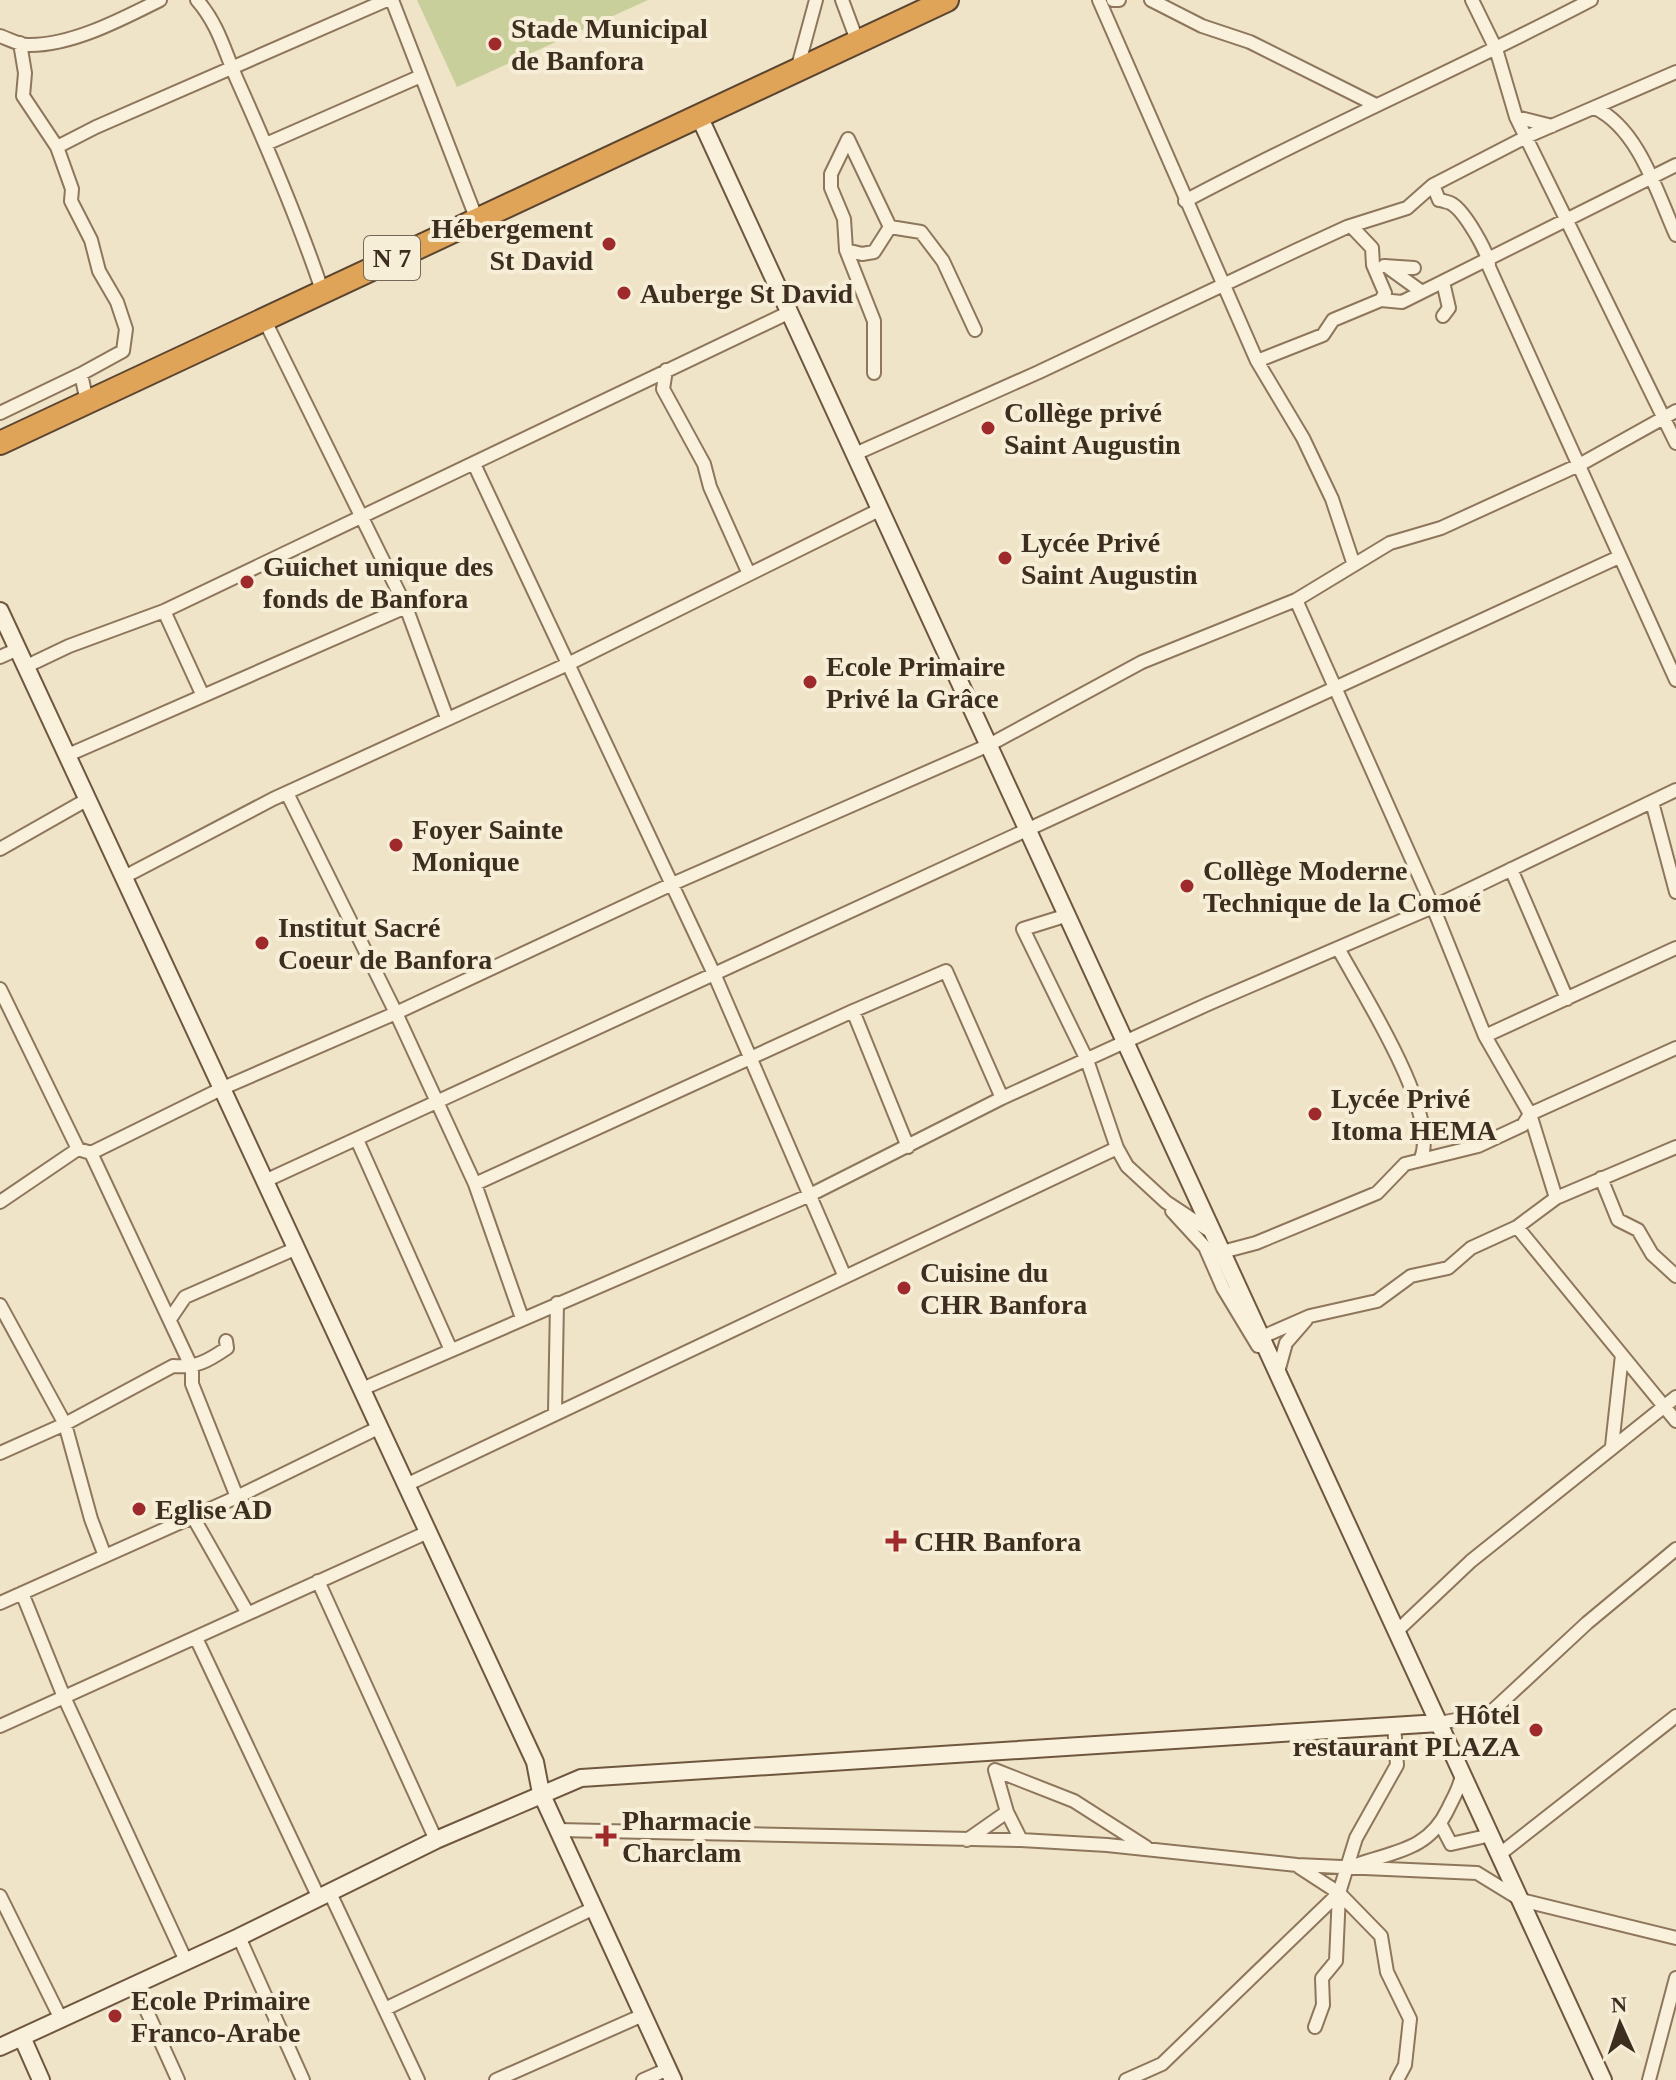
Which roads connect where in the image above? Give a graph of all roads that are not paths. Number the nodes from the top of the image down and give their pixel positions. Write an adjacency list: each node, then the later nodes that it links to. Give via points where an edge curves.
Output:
1 (160, 0): 14 (street, via 67,37 29,46)
2 (197, 0): 17 (street, via 218,29)
3 (389, 0): 17 (street); 20 (street)
4 (816, 0): 18 (street)
5 (842, 0): 15 (street)
6 (947, 0): 15 (highway, N 7)
7 (1099, 0): 32 (street)
8 (1113, 0): 9 (street)
9 (1119, 0)
10 (1151, 0): 21 (street)
11 (1472, 0): 16 (street)
12 (1591, 0): 16 (street)
13 (0, 36): 14 (street)
14 (20, 43): 28 (street, via 23,96)
15 (858, 43): 18 (highway, N 7)
16 (1496, 49): 21 (street); 24 (street)
17 (233, 70): 27 (street); 28 (street)
18 (796, 71): 23 (highway, N 7)
19 (1676, 72): 22 (street)
20 (421, 76): 27 (street); 34 (street)
21 (1374, 104): 32 (street)
22 (1595, 108): 25 (street); 30 (street, via 1620,124)
23 (699, 116): 34 (highway, N 7); 47 (street)
24 (1516, 117): 25 (street); 26 (street)
25 (1552, 126): 26 (street)
26 (1526, 137): 31 (street); 33 (street)
27 (266, 144): 44 (street)
28 (57, 147): 54 (street, via 71,201 126,329 123,351)
29 (1676, 165): 30 (street)
30 (1650, 179): 33 (street); 37 (street)
31 (1433, 185): 35 (street, via 1407,208); 39 (street, via 1439,200 1452,203 1469,224)
32 (1185, 201): 43 (street)
33 (1566, 219): 39 (street); 58 (street)
34 (477, 220): 44 (highway, N 7)
35 (1351, 226): 40 (street, via 1372,248); 43 (street)
36 (890, 227): 38 (street, via 874,252); 38 (street, via 848,139 831,174 844,219); 50 (street, via 921,232 943,261)
37 (1676, 235)
38 (846, 250): 53 (street, via 874,321)
39 (1490, 260): 42 (street); 63 (street, via 1531,366)
40 (1380, 266): 41 (street); 45 (street); 46 (street, via 1385,293)
41 (1414, 268)
42 (1443, 282): 45 (street); 48 (street, via 1449,308)
43 (1221, 283): 51 (street); 61 (street, via 1053,366)
44 (322, 290): 49 (highway, N 7)
45 (1422, 292): 46 (street, via 1402,302)
46 (1381, 300): 51 (street, via 1333,320 1323,335)
47 (790, 312): 52 (street); 61 (street)
48 (1443, 316)
49 (264, 319): 55 (highway, N 7); 65 (street)
50 (975, 330)
51 (1257, 361): 67 (street, via 1303,438 1332,499)
52 (666, 370): 62 (street); 68 (street, via 663,389 704,464)
53 (874, 373)
54 (81, 374): 55 (street); 57 (street)
55 (87, 402): 59 (highway, N 7)
56 (1676, 411): 58 (street)
57 (0, 413)
58 (1662, 418): 60 (street); 63 (street)
59 (0, 443)
60 (1676, 443)
61 (855, 454): 64 (street)
62 (474, 464): 65 (street); 75 (street)
63 (1581, 464): 66 (street); 67 (street, via 1441,528 1390,543)
64 (881, 509): 68 (street); 81 (street)
65 (360, 517): 70 (street); 72 (street)
66 (1619, 557): 77 (street); 78 (street)
67 (1354, 565): 69 (street)
68 (749, 574): 75 (street)
69 (1296, 600): 78 (street); 81 (street, via 1142,662)
70 (406, 607): 79 (street); 80 (street)
71 (0, 611): 73 (street)
72 (164, 611): 76 (street); 79 (street)
73 (18, 649): 74 (street); 76 (street)
74 (0, 657)
75 (568, 664): 80 (street); 91 (street)
76 (27, 666): 82 (street)
77 (1676, 680)
78 (1336, 688): 87 (street); 93 (street)
79 (203, 696): 82 (street)
80 (447, 718): 84 (street)
81 (989, 745): 87 (street); 91 (street)
82 (68, 755): 85 (street)
83 (1676, 790): 86 (street)
84 (287, 793): 90 (street); 101 (street)
85 (88, 799): 88 (street); 90 (street)
86 (1652, 802): 89 (street); 92 (street)
87 (1029, 831): 94 (street); 97 (street)
88 (0, 849)
89 (1511, 869): 93 (street); 99 (street)
90 (124, 877): 107 (street)
91 (670, 885): 97 (street); 101 (street)
92 (1676, 892)
93 (1433, 907): 95 (street); 102 (street)
94 (1068, 915): 103 (street); 106 (street, via 1023,929)
95 (1338, 948): 103 (street); 116 (street, via 1409,1078 1426,1141)
96 (1676, 948): 99 (street)
97 (715, 976): 105 (street); 109 (street)
98 (0, 989): 115 (street)
99 (1567, 999): 102 (street)
100 (853, 1011): 105 (street); 108 (street, via 946,971); 112 (street)
101 (396, 1013): 107 (street); 109 (street)
102 (1485, 1036): 110 (street)
103 (1126, 1043): 106 (street); 126 (street)
104 (1676, 1048): 110 (street)
105 (749, 1057): 119 (street); 120 (street)
106 (1087, 1060): 108 (street); 114 (street)
107 (223, 1088): 115 (street); 118 (street)
108 (1002, 1098): 112 (street)
109 (436, 1105): 111 (street); 119 (street)
110 (1530, 1114): 116 (street, via 1523,1125 1478,1146); 121 (street)
111 (358, 1142): 118 (street); 138 (street)
112 (908, 1147): 120 (street)
113 (1676, 1147): 117 (street)
114 (1117, 1148): 123 (street, via 1127,1166); 128 (street)
115 (85, 1151): 122 (street); 130 (street)
116 (1421, 1158): 126 (street, via 1394,1173 1377,1193)
117 (1601, 1178): 121 (street); 127 (street, via 1618,1220 1638,1230 1652,1254)
118 (267, 1180): 125 (street)
119 (475, 1184): 134 (street)
120 (808, 1196): 128 (street); 131 (street)
121 (1556, 1198): 124 (street)
122 (0, 1202)
123 (1166, 1202): 126 (street, via 1210,1231); 142 (street, via 1210,1256 1229,1298)
124 (1517, 1227): 133 (street, via 1471,1248 1448,1268 1401,1281 1377,1301); 139 (street)
125 (297, 1248): 129 (street); 144 (street)
126 (1222, 1252): 136 (street)
127 (1676, 1276)
128 (845, 1277): 147 (street)
129 (185, 1297): 130 (street); 135 (street)
130 (160, 1300): 135 (street)
131 (557, 1303): 134 (street); 147 (street)
132 (0, 1305): 149 (street)
133 (1310, 1316): 136 (street); 142 (street, via 1286,1343)
134 (522, 1318): 138 (street)
135 (173, 1325): 140 (street); 141 (street)
136 (1262, 1337): 142 (street)
137 (226, 1341): 141 (street, via 227,1348)
138 (451, 1350): 144 (street)
139 (1622, 1355): 146 (street); 151 (street)
140 (170, 1368): 141 (street); 143 (street); 149 (street)
141 (192, 1368): 143 (street)
142 (1280, 1378): 163 (street)
143 (192, 1384): 154 (street)
144 (362, 1389): 150 (street)
145 (1676, 1397): 146 (street)
146 (1665, 1407): 148 (street); 151 (street)
147 (555, 1412): 153 (street)
148 (1676, 1421)
149 (65, 1424): 152 (street); 158 (street)
150 (380, 1427): 153 (street); 154 (street)
151 (1612, 1446): 163 (street, via 1471,1561)
152 (0, 1453)
153 (406, 1485): 156 (street)
154 (237, 1497): 155 (street)
155 (193, 1517): 158 (street); 162 (street)
156 (428, 1532): 159 (street); 173 (street, via 535,1762)
157 (1676, 1549): 167 (street, via 1489,1714)
158 (105, 1556): 160 (street)
159 (318, 1581): 162 (street); 178 (street)
160 (22, 1593): 161 (street); 165 (street)
161 (0, 1603)
162 (247, 1612): 164 (street)
163 (1397, 1631): 167 (street)
164 (196, 1638): 165 (street); 187 (street)
165 (64, 1697): 169 (street); 192 (street)
166 (1676, 1716): 182 (street)
167 (1439, 1723): 168 (street); 172 (street)
168 (1394, 1725): 170 (street); 184 (street, via 1397,1765 1356,1838)
169 (0, 1726)
170 (985, 1752): 171 (street); 173 (street, via 626,1772 581,1778)
171 (995, 1770): 174 (street); 181 (street, via 1074,1801)
172 (1462, 1772): 175 (street, via 1461,1787); 177 (street)
173 (541, 1793): 176 (street); 178 (street)
174 (1007, 1812): 179 (street); 180 (street)
175 (1441, 1825): 177 (street, via 1451,1844); 184 (street, via 1411,1850)
176 (558, 1830): 179 (street); 189 (street)
177 (1491, 1835): 182 (street)
178 (436, 1840): 187 (street)
179 (967, 1840): 180 (street)
180 (1021, 1840): 181 (street)
181 (1150, 1850): 183 (street)
182 (1500, 1854): 188 (street)
183 (1297, 1865): 184 (street); 185 (street)
184 (1348, 1867): 185 (street); 188 (street, via 1477,1873)
185 (1339, 1893): 198 (street, via 1336,1961 1322,1978 1323,2005); 208 (street, via 1162,2064); 209 (street, via 1381,1936 1387,1972 1410,2019 1405,2065)
186 (0, 1896): 197 (street)
187 (324, 1896): 190 (street); 195 (street)
188 (1521, 1900): 191 (street); 210 (street)
189 (594, 1908): 195 (street); 196 (street)
190 (239, 1937): 192 (street); 204 (street)
191 (1676, 1938)
192 (186, 1961): 194 (street)
193 (1676, 1978): 211 (street)
194 (135, 1985): 197 (street); 203 (street)
195 (385, 2009): 205 (street)
196 (643, 2015): 201 (street); 206 (street)
197 (61, 2019): 199 (street)
198 (1315, 2027)
199 (22, 2037): 200 (street); 202 (street)
200 (0, 2047)
201 (670, 2074): 207 (street)
202 (41, 2080)
203 (178, 2080)
204 (303, 2080)
205 (418, 2080)
206 (496, 2080)
207 (643, 2080)
208 (1126, 2080)
209 (1397, 2080)
210 (1603, 2080)
211 (1649, 2080)

